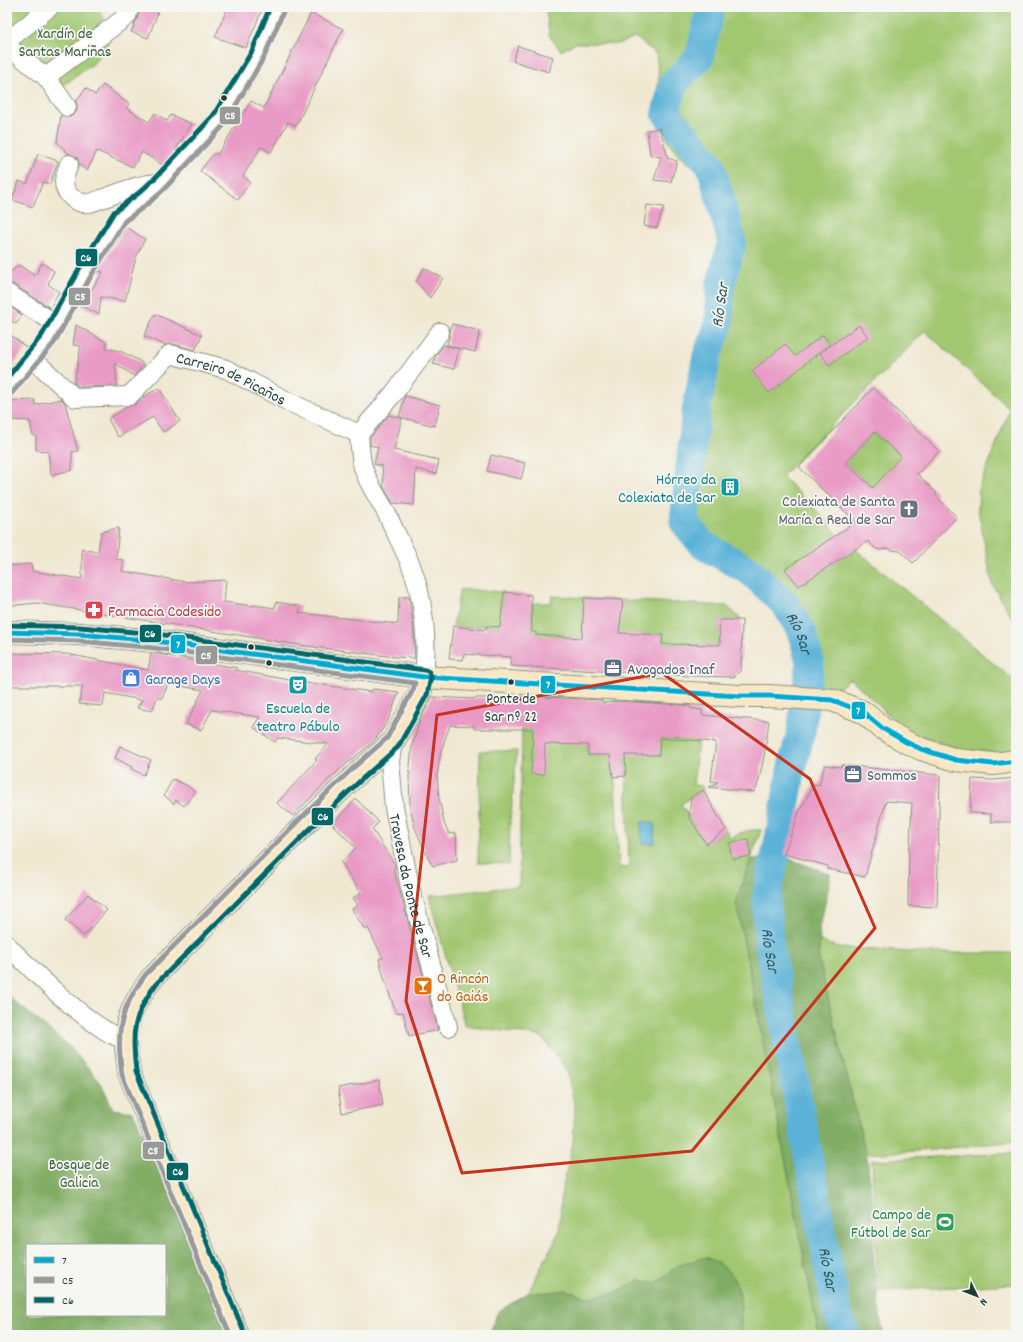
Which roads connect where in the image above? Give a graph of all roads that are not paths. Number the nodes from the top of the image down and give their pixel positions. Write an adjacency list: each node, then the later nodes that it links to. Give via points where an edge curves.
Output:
1 (50, 7): 4 (street)
2 (130, 7): 6 (street, via 127,16)
3 (278, 7): 9 (street, via 244,81 219,120)
4 (7, 41)
5 (7, 46): 6 (street)
6 (46, 77): 7 (street)
7 (67, 107)
8 (69, 164): 9 (street, via 64,182 71,198 80,203 89,203 128,189)
9 (160, 183): 11 (street, via 114,223)
10 (7, 293): 11 (street)
11 (56, 324): 13 (street)
12 (440, 332): 15 (street)
13 (33, 359): 14 (street); 15 (street, Carreiro de Picaños, via 75,398 129,396 170,354 226,369 291,403)
14 (7, 389)
15 (359, 434): 17 (street, via 363,468 396,533 414,576 424,621)
16 (7, 632): 17 (street, via 79,634 155,641)
17 (424, 677): 18 (street, via 420,693); 19 (street, via 832,700 863,712 882,728 921,749 956,760 993,764)
18 (393, 742): 21 (street, Travesa da Ponte de Sar, via 390,761 394,807 410,887); 22 (street, via 307,822 151,979 130,1015)
19 (1016, 761)
20 (7, 946): 22 (street, via 81,1014 114,1036)
21 (448, 1027)
22 (126, 1040): 23 (street, via 129,1073 133,1085)
23 (238, 1335)

